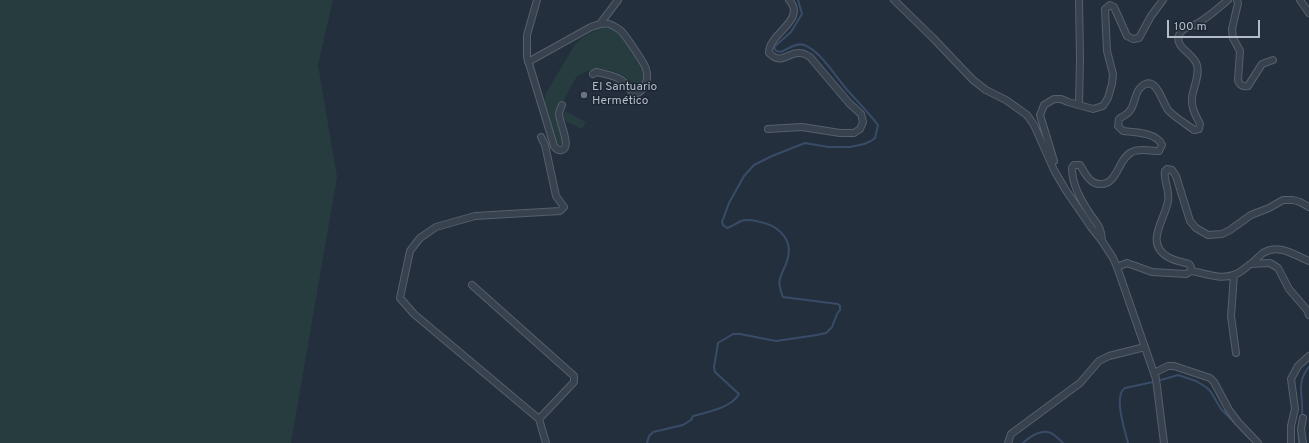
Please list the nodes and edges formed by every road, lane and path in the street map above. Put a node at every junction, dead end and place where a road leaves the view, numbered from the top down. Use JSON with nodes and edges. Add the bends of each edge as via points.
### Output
{"nodes":[{"id":1,"x":537,"y":0,"type":"edge"},
{"id":2,"x":618,"y":0,"type":"edge"},
{"id":3,"x":789,"y":0,"type":"edge"},
{"id":4,"x":894,"y":0,"type":"edge"},
{"id":5,"x":1079,"y":0,"type":"edge"},
{"id":6,"x":1107,"y":0,"type":"edge"},
{"id":7,"x":1164,"y":0,"type":"edge"},
{"id":8,"x":1228,"y":0,"type":"edge"},
{"id":9,"x":1236,"y":0,"type":"edge"},
{"id":10,"x":1300,"y":0,"type":"edge"},
{"id":11,"x":1105,"y":9,"type":"junction"},
{"id":12,"x":1309,"y":13,"type":"edge"},
{"id":13,"x":600,"y":24,"type":"junction"},
{"id":14,"x":1273,"y":60,"type":"dead end"},
{"id":15,"x":528,"y":62,"type":"junction"},
{"id":16,"x":594,"y":74,"type":"dead end"},
{"id":17,"x":562,"y":105,"type":"dead end"},
{"id":18,"x":1079,"y":106,"type":"junction"},
{"id":19,"x":768,"y":129,"type":"dead end"},
{"id":20,"x":541,"y":137,"type":"dead end"},
{"id":21,"x":1054,"y":170,"type":"junction"},
{"id":22,"x":1309,"y":207,"type":"edge"},
{"id":23,"x":1102,"y":241,"type":"junction"},
{"id":24,"x":1309,"y":261,"type":"edge"},
{"id":25,"x":1251,"y":264,"type":"junction"},
{"id":26,"x":1117,"y":267,"type":"junction"},
{"id":27,"x":1191,"y":271,"type":"junction"},
{"id":28,"x":1234,"y":275,"type":"junction"},
{"id":29,"x":472,"y":285,"type":"dead end"},
{"id":30,"x":1309,"y":316,"type":"edge"},
{"id":31,"x":1145,"y":347,"type":"junction"},
{"id":32,"x":1236,"y":353,"type":"dead end"},
{"id":33,"x":1309,"y":356,"type":"edge"},
{"id":34,"x":1154,"y":373,"type":"junction"},
{"id":35,"x":1303,"y":418,"type":"dead end"},
{"id":36,"x":539,"y":419,"type":"junction"},
{"id":37,"x":546,"y":443,"type":"edge"},
{"id":38,"x":1008,"y":443,"type":"edge"},
{"id":39,"x":1164,"y":443,"type":"edge"},
{"id":40,"x":1258,"y":443,"type":"edge"},
{"id":41,"x":1291,"y":443,"type":"edge"},
{"id":42,"x":1303,"y":443,"type":"edge"}],
"edges":[{"from":1,"to":15,"type":"street","via":[[527,35]]},
{"from":2,"to":13,"type":"street"},
{"from":3,"to":19,"type":"street","via":[[792,4],[792,17],[770,46],[769,53],[780,59],[802,53],[810,57],[861,114],[863,122],[860,129],[854,133],[802,127]]},
{"from":4,"to":21,"type":"street","via":[[972,80],[1027,115]]},
{"from":5,"to":18,"type":"street"},
{"from":6,"to":11,"type":"street"},
{"from":7,"to":11,"type":"street","via":[[1151,16],[1141,36],[1135,39],[1127,36],[1114,7]]},
{"from":8,"to":23,"type":"street","via":[[1201,22],[1184,29],[1179,36],[1181,47],[1192,56],[1197,65],[1198,73],[1192,103],[1200,124],[1199,129],[1194,130],[1170,112],[1157,88],[1146,84],[1138,90],[1134,105],[1120,119],[1118,126],[1123,131],[1142,133],[1158,140],[1162,145],[1161,150],[1131,152],[1123,159],[1108,183],[1096,184],[1090,180],[1080,165],[1074,165],[1072,168],[1081,200],[1101,230]]},
{"from":9,"to":14,"type":"street","via":[[1238,3],[1232,29],[1233,38],[1240,51],[1240,84],[1248,86],[1262,64]]},
{"from":10,"to":12,"type":"street"},
{"from":11,"to":18,"type":"street","via":[[1112,84],[1106,101],[1100,108],[1093,110]]},
{"from":13,"to":15,"type":"street"},
{"from":13,"to":16,"type":"street","via":[[608,23],[621,31],[646,68],[646,85],[638,93],[631,91],[620,79],[596,72]]},
{"from":15,"to":17,"type":"street","via":[[554,146],[560,150],[563,150],[566,142],[559,114]]},
{"from":18,"to":21,"type":"street","via":[[1054,99],[1044,105],[1041,111]]},
{"from":20,"to":36,"type":"street","via":[[556,196],[564,207],[560,211],[475,216],[436,227],[420,238],[410,251],[400,298],[414,314]]},
{"from":21,"to":23,"type":"street"},
{"from":22,"to":27,"type":"street","via":[[1293,200],[1283,200],[1251,214],[1222,234],[1208,234],[1196,228],[1190,221],[1176,176],[1169,168],[1166,169],[1164,174],[1168,186],[1168,203],[1158,229],[1157,242],[1164,254],[1171,259],[1189,264]]},
{"from":23,"to":26,"type":"street"},
{"from":24,"to":25,"type":"street","via":[[1289,251],[1277,249],[1265,252]]},
{"from":25,"to":28,"type":"street"},
{"from":25,"to":30,"type":"street","via":[[1270,263],[1278,268],[1289,289]]},
{"from":26,"to":27,"type":"street","via":[[1127,263],[1152,272],[1186,274]]},
{"from":26,"to":31,"type":"street"},
{"from":27,"to":28,"type":"street","via":[[1224,277]]},
{"from":28,"to":32,"type":"street","via":[[1231,316]]},
{"from":29,"to":36,"type":"street","via":[[574,376],[574,382]]},
{"from":31,"to":34,"type":"street"},
{"from":31,"to":38,"type":"street","via":[[1108,356],[1099,361],[1080,383],[1010,434]]},
{"from":33,"to":41,"type":"street","via":[[1298,366],[1292,379],[1295,409]]},
{"from":34,"to":39,"type":"street"},
{"from":34,"to":40,"type":"street","via":[[1174,366],[1210,378],[1229,410]]},
{"from":35,"to":42,"type":"street"},
{"from":36,"to":37,"type":"street"}]}
